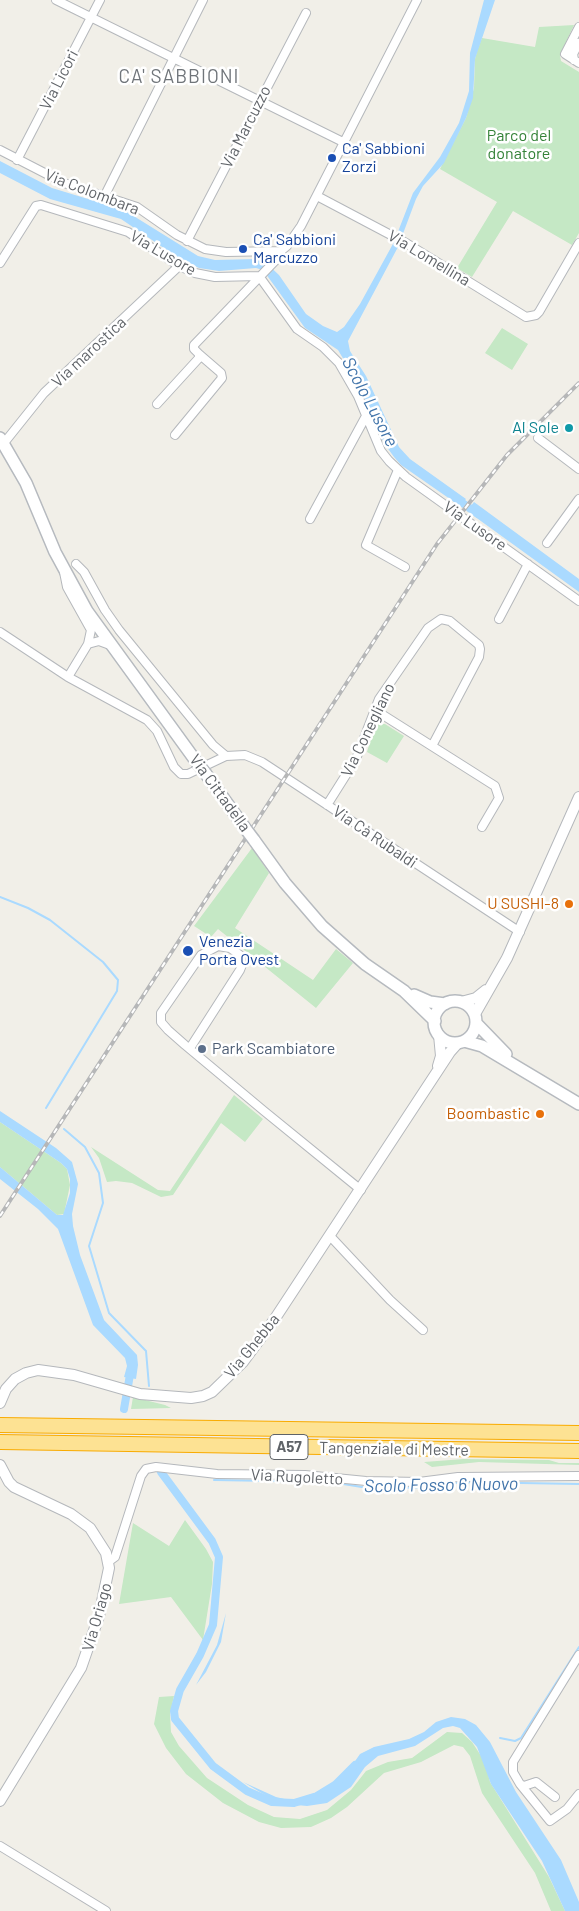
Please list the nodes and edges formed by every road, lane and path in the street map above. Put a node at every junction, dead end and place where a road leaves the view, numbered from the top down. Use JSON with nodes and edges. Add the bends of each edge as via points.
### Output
{"nodes":[{"id":1,"x":56,"y":0,"type":"edge"},
{"id":2,"x":100,"y":0,"type":"edge"},
{"id":3,"x":203,"y":0,"type":"edge"},
{"id":4,"x":417,"y":0,"type":"edge"},
{"id":5,"x":306,"y":12,"type":"dead end"},
{"id":6,"x":91,"y":17,"type":"junction"},
{"id":7,"x":579,"y":27,"type":"edge"},
{"id":8,"x":579,"y":43,"type":"edge"},
{"id":9,"x":174,"y":59,"type":"junction"},
{"id":10,"x":576,"y":62,"type":"edge"},
{"id":11,"x":259,"y":102,"type":"junction"},
{"id":12,"x":345,"y":143,"type":"junction"},
{"id":13,"x":0,"y":150,"type":"edge"},
{"id":14,"x":17,"y":160,"type":"junction"},
{"id":15,"x":105,"y":195,"type":"junction"},
{"id":16,"x":317,"y":196,"type":"junction"},
{"id":17,"x":187,"y":241,"type":"junction"},
{"id":18,"x":579,"y":243,"type":"edge"},
{"id":19,"x":276,"y":252,"type":"junction"},
{"id":20,"x":0,"y":263,"type":"edge"},
{"id":21,"x":179,"y":266,"type":"junction"},
{"id":22,"x":261,"y":275,"type":"junction"},
{"id":23,"x":199,"y":354,"type":"junction"},
{"id":24,"x":157,"y":404,"type":"dead end"},
{"id":25,"x":366,"y":416,"type":"junction"},
{"id":26,"x":175,"y":436,"type":"dead end"},
{"id":27,"x":538,"y":438,"type":"dead end"},
{"id":28,"x":2,"y":440,"type":"edge"},
{"id":29,"x":6,"y":456,"type":"edge"},
{"id":30,"x":579,"y":469,"type":"edge"},
{"id":31,"x":398,"y":470,"type":"junction"},
{"id":32,"x":579,"y":499,"type":"edge"},
{"id":33,"x":310,"y":518,"type":"dead end"},
{"id":34,"x":547,"y":543,"type":"dead end"},
{"id":35,"x":76,"y":564,"type":"dead end"},
{"id":36,"x":528,"y":564,"type":"junction"},
{"id":37,"x":405,"y":567,"type":"dead end"},
{"id":38,"x":64,"y":570,"type":"junction"},
{"id":39,"x":579,"y":601,"type":"edge"},
{"id":40,"x":499,"y":619,"type":"dead end"},
{"id":41,"x":0,"y":632,"type":"edge"},
{"id":42,"x":88,"y":644,"type":"junction"},
{"id":43,"x":112,"y":647,"type":"junction"},
{"id":44,"x":68,"y":677,"type":"junction"},
{"id":45,"x":375,"y":710,"type":"junction"},
{"id":46,"x":432,"y":746,"type":"junction"},
{"id":47,"x":226,"y":756,"type":"junction"},
{"id":48,"x":579,"y":798,"type":"edge"},
{"id":49,"x":327,"y":805,"type":"junction"},
{"id":50,"x":482,"y":827,"type":"dead end"},
{"id":51,"x":520,"y":932,"type":"junction"},
{"id":52,"x":496,"y":981,"type":"junction"},
{"id":53,"x":404,"y":991,"type":"junction"},
{"id":54,"x":462,"y":1002,"type":"junction"},
{"id":55,"x":445,"y":1004,"type":"junction"},
{"id":56,"x":475,"y":1018,"type":"junction"},
{"id":57,"x":435,"y":1021,"type":"junction"},
{"id":58,"x":439,"y":1035,"type":"junction"},
{"id":59,"x":461,"y":1042,"type":"junction"},
{"id":60,"x":188,"y":1046,"type":"junction"},
{"id":61,"x":520,"y":1067,"type":"junction"},
{"id":62,"x":432,"y":1079,"type":"junction"},
{"id":63,"x":579,"y":1104,"type":"edge"},
{"id":64,"x":361,"y":1190,"type":"junction"},
{"id":65,"x":330,"y":1236,"type":"junction"},
{"id":66,"x":423,"y":1330,"type":"dead end"},
{"id":67,"x":0,"y":1403,"type":"edge"},
{"id":68,"x":0,"y":1425,"type":"edge"},
{"id":69,"x":579,"y":1425,"type":"edge"},
{"id":70,"x":492,"y":1432,"type":"junction"},
{"id":71,"x":579,"y":1433,"type":"edge"},
{"id":72,"x":0,"y":1442,"type":"edge"},
{"id":73,"x":579,"y":1451,"type":"edge"},
{"id":74,"x":0,"y":1465,"type":"edge"},
{"id":75,"x":579,"y":1476,"type":"edge"},
{"id":76,"x":108,"y":1562,"type":"junction"},
{"id":77,"x":579,"y":1655,"type":"edge"},
{"id":78,"x":520,"y":1784,"type":"junction"},
{"id":79,"x":579,"y":1794,"type":"edge"},
{"id":80,"x":555,"y":1797,"type":"dead end"},
{"id":81,"x":0,"y":1801,"type":"edge"},
{"id":82,"x":0,"y":1846,"type":"edge"},
{"id":83,"x":106,"y":1911,"type":"edge"}],
"edges":[{"from":1,"to":6,"type":"street"},
{"from":2,"to":6,"type":"street","name":"Via Licori"},
{"from":3,"to":9,"type":"street"},
{"from":4,"to":12,"type":"street"},
{"from":5,"to":11,"type":"street","name":"Via Marcuzzo"},
{"from":6,"to":9,"type":"street"},
{"from":6,"to":14,"type":"street","name":"Via Licori"},
{"from":7,"to":10,"type":"street","via":[[566,54]]},
{"from":8,"to":10,"type":"street","via":[[573,54]]},
{"from":9,"to":11,"type":"street"},
{"from":9,"to":15,"type":"street"},
{"from":11,"to":12,"type":"street"},
{"from":11,"to":17,"type":"street","name":"Via Marcuzzo"},
{"from":12,"to":16,"type":"street"},
{"from":13,"to":14,"type":"street","name":"Via Colombara"},
{"from":14,"to":15,"type":"street","name":"Via Colombara","via":[[64,183]]},
{"from":15,"to":17,"type":"street","name":"Via Colombara","via":[[137,207]]},
{"from":16,"to":18,"type":"street","name":"Via Lomellina","via":[[406,243],[521,315],[530,317],[539,312]]},
{"from":16,"to":19,"type":"street","via":[[289,244]]},
{"from":17,"to":19,"type":"street","name":"Via Colombara","via":[[220,252]]},
{"from":19,"to":22,"type":"street","via":[[276,260]]},
{"from":20,"to":21,"type":"street","name":"Via Lusore","via":[[36,206],[41,205],[128,232]]},
{"from":21,"to":22,"type":"street","name":"Via Lusore","via":[[214,277]]},
{"from":21,"to":28,"type":"street","name":"Via marostica","via":[[44,393]]},
{"from":22,"to":23,"type":"street","via":[[194,345]]},
{"from":22,"to":25,"type":"street","name":"Via Lusore","via":[[297,329],[339,363]]},
{"from":23,"to":24,"type":"street","via":[[199,358]]},
{"from":23,"to":26,"type":"street","via":[[221,373],[222,378]]},
{"from":25,"to":31,"type":"street","name":"Via Lusore","via":[[382,451]]},
{"from":25,"to":33,"type":"street"},
{"from":27,"to":30,"type":"street"},
{"from":28,"to":29,"type":"main road","name":"Via Cittadella"},
{"from":29,"to":38,"type":"main road","name":"Via Cittadella"},
{"from":31,"to":36,"type":"street","name":"Via Lusore"},
{"from":31,"to":37,"type":"street","via":[[366,545]]},
{"from":32,"to":34,"type":"street"},
{"from":35,"to":47,"type":"street","via":[[119,630],[213,745]]},
{"from":36,"to":39,"type":"street","name":"Via Lusore"},
{"from":36,"to":40,"type":"street"},
{"from":38,"to":42,"type":"street","via":[[67,587],[91,628]]},
{"from":38,"to":43,"type":"main road","name":"Via Cittadella"},
{"from":41,"to":44,"type":"street","name":"Via Cà Rubaldi"},
{"from":42,"to":43,"type":"street","via":[[99,640]]},
{"from":42,"to":44,"type":"street"},
{"from":43,"to":53,"type":"main road","name":"Via Cittadella","bridge":true,"via":[[285,883],[322,926],[365,964]]},
{"from":44,"to":47,"type":"street","name":"Via Cà Rubaldi","via":[[147,720],[157,731],[174,767],[181,774],[188,774]]},
{"from":45,"to":46,"type":"street"},
{"from":45,"to":46,"type":"street","name":"Via Conegliano","via":[[379,699],[428,628],[437,620],[450,621],[479,645],[480,653]]},
{"from":45,"to":49,"type":"street","name":"Via Conegliano","via":[[356,758]]},
{"from":46,"to":50,"type":"street","via":[[498,790],[499,798]]},
{"from":47,"to":49,"type":"street","name":"Via Cà Rubaldi","via":[[245,755],[262,762]]},
{"from":48,"to":51,"type":"street"},
{"from":49,"to":51,"type":"street","name":"Via Cà Rubaldi"},
{"from":51,"to":52,"type":"street"},
{"from":52,"to":54,"type":"street","via":[[476,998]]},
{"from":52,"to":56,"type":"street"},
{"from":53,"to":55,"type":"main road","name":"Via Cittadella","via":[[430,1002]]},
{"from":53,"to":57,"type":"main road","name":"Via Cittadella"},
{"from":54,"to":55,"type":"main road"},
{"from":54,"to":56,"type":"main road"},
{"from":55,"to":57,"type":"main road","via":[[436,1014]]},
{"from":56,"to":59,"type":"main road","via":[[472,1034]]},
{"from":56,"to":61,"type":"main road","via":[[497,1048]]},
{"from":57,"to":58,"type":"main road"},
{"from":58,"to":59,"type":"main road","via":[[448,1042]]},
{"from":58,"to":62,"type":"street","name":"Via Ghebba","via":[[441,1056]]},
{"from":59,"to":61,"type":"main road","via":[[473,1042]]},
{"from":59,"to":62,"type":"street","name":"Via Ghebba"},
{"from":60,"to":60,"type":"street","via":[[240,970],[240,955],[230,948],[218,946],[201,955],[161,1013],[160,1022]]},
{"from":60,"to":64,"type":"street"},
{"from":61,"to":63,"type":"main road"},
{"from":62,"to":64,"type":"street","name":"Via Ghebba"},
{"from":64,"to":65,"type":"street","name":"Via Ghebba"},
{"from":65,"to":66,"type":"street"},
{"from":65,"to":67,"type":"street","name":"Via Ghebba","via":[[243,1362],[222,1384],[203,1396],[140,1394],[67,1374],[38,1370],[15,1379]]},
{"from":68,"to":70,"type":"highway","name":"Tangenziale di Mestre","number":"A57"},
{"from":69,"to":70,"type":"highway","number":"A57","via":[[517,1424]]},
{"from":70,"to":71,"type":"highway","name":"Tangenziale di Mestre","number":"A57"},
{"from":72,"to":73,"type":"highway","name":"Tangenziale di Mestre","number":"A57"},
{"from":74,"to":76,"type":"street","name":"Via Oriago","via":[[14,1487],[71,1514],[90,1528]]},
{"from":75,"to":76,"type":"street","name":"Via Rugoletto","via":[[366,1481],[305,1475],[217,1474],[156,1467],[146,1470],[141,1476],[115,1557]]},
{"from":76,"to":81,"type":"street","name":"Via Oriago","via":[[109,1574],[101,1608],[81,1668]]},
{"from":77,"to":78,"type":"street","via":[[515,1757],[513,1772]]},
{"from":78,"to":79,"type":"street","via":[[550,1821],[567,1809]]},
{"from":78,"to":80,"type":"street","via":[[536,1782]]},
{"from":82,"to":83,"type":"street"}]}
